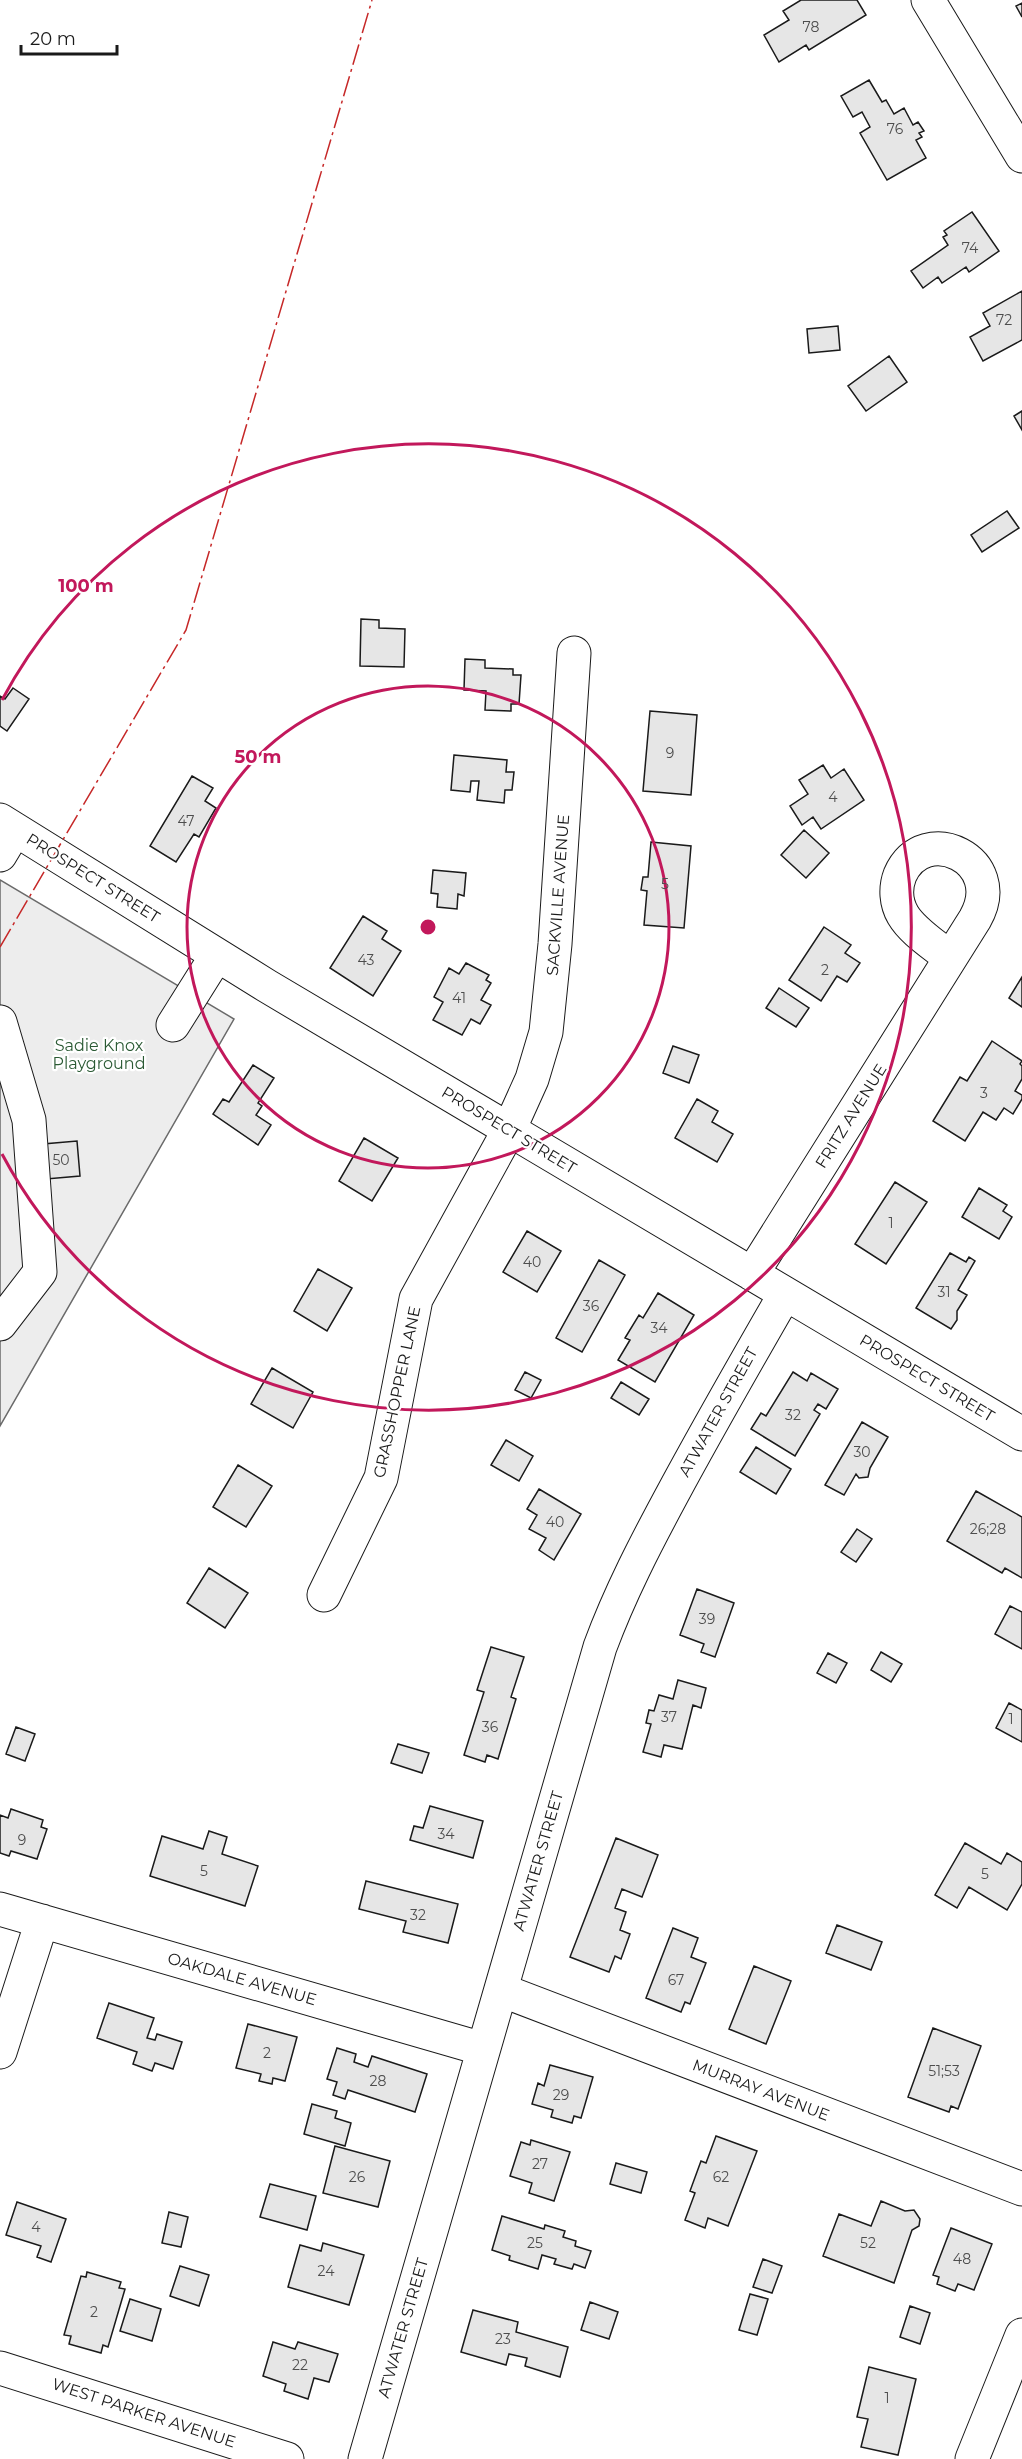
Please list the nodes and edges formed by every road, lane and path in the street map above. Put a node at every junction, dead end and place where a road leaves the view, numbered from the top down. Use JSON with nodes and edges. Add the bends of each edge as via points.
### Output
{"nodes":[{"id":1,"x":928,"y":0,"type":"edge"},
{"id":2,"x":1022,"y":156,"type":"edge"},
{"id":3,"x":574,"y":653,"type":"dead end"},
{"id":4,"x":5,"y":835,"type":"edge"},
{"id":5,"x":217,"y":955,"type":"junction"},
{"id":6,"x":950,"y":958,"type":"dead end"},
{"id":7,"x":0,"y":1022,"type":"edge"},
{"id":8,"x":173,"y":1025,"type":"dead end"},
{"id":9,"x":509,"y":1130,"type":"junction"},
{"id":10,"x":752,"y":1274,"type":"junction"},
{"id":11,"x":785,"y":1294,"type":"junction"},
{"id":12,"x":0,"y":1324,"type":"edge"},
{"id":13,"x":1022,"y":1434,"type":"edge"},
{"id":14,"x":324,"y":1594,"type":"dead end"},
{"id":15,"x":0,"y":1909,"type":"edge"},
{"id":16,"x":42,"y":1921,"type":"junction"},
{"id":17,"x":501,"y":1990,"type":"junction"},
{"id":18,"x":483,"y":2049,"type":"junction"},
{"id":19,"x":0,"y":2052,"type":"edge"},
{"id":20,"x":1022,"y":2189,"type":"edge"},
{"id":21,"x":1022,"y":2335,"type":"edge"},
{"id":22,"x":0,"y":2368,"type":"edge"},
{"id":23,"x":287,"y":2459,"type":"edge"},
{"id":24,"x":365,"y":2459,"type":"edge"},
{"id":25,"x":972,"y":2459,"type":"edge"}],
"edges":[{"from":1,"to":2,"type":"street"},
{"from":3,"to":9,"type":"street","name":"SACKVILLE AVENUE","via":[[546,1032],[532,1079]]},
{"from":4,"to":5,"type":"street","name":"PROSPECT STREET"},
{"from":5,"to":8,"type":"street"},
{"from":5,"to":9,"type":"street","name":"PROSPECT STREET"},
{"from":6,"to":10,"type":"street","name":"FRITZ AVENUE"},
{"from":7,"to":12,"type":"street","via":[[29,1120],[40,1272]]},
{"from":9,"to":10,"type":"street","name":"PROSPECT STREET"},
{"from":9,"to":14,"type":"street","name":"GRASSHOPPER LANE","via":[[416,1299],[381,1478]]},
{"from":10,"to":11,"type":"street","name":"PROSPECT STREET"},
{"from":11,"to":13,"type":"street","name":"PROSPECT STREET"},
{"from":11,"to":17,"type":"street","name":"ATWATER STREET","via":[[653,1530],[611,1617]]},
{"from":15,"to":16,"type":"street","name":"OAKDALE AVENUE"},
{"from":16,"to":18,"type":"street","name":"OAKDALE AVENUE"},
{"from":16,"to":19,"type":"street"},
{"from":17,"to":18,"type":"street","name":"ATWATER STREET"},
{"from":17,"to":20,"type":"street","name":"MURRAY AVENUE"},
{"from":18,"to":24,"type":"street","name":"ATWATER STREET"},
{"from":21,"to":25,"type":"street"},
{"from":22,"to":23,"type":"street","name":"WEST PARKER AVENUE"}]}
